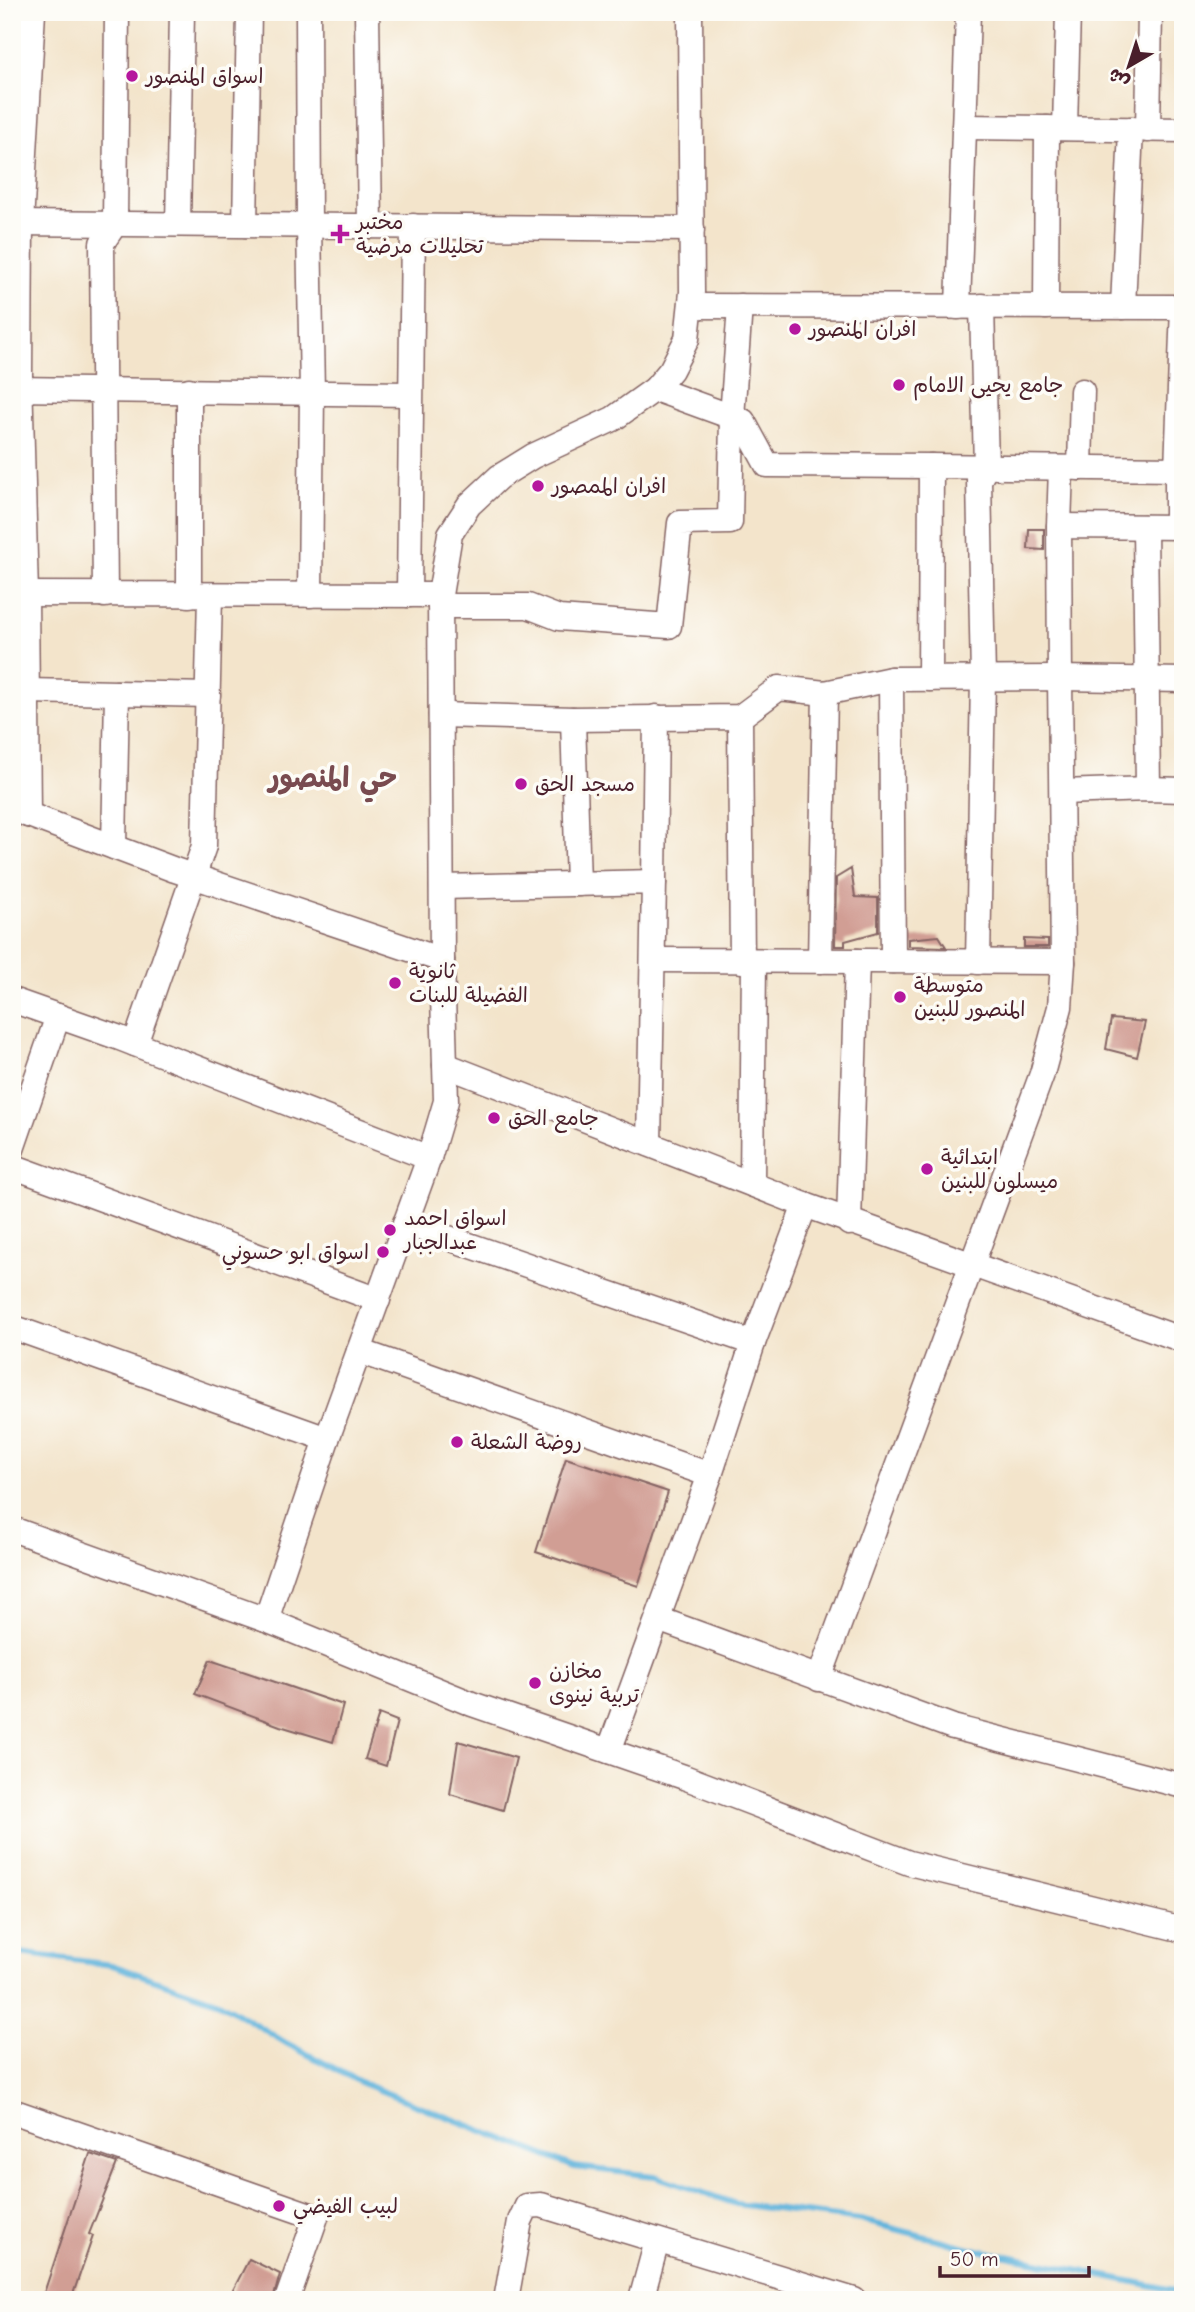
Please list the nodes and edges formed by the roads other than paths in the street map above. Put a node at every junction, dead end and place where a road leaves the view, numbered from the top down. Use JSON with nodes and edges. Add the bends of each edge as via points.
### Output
{"nodes":[{"id":1,"x":33,"y":12,"type":"edge"},
{"id":2,"x":117,"y":12,"type":"edge"},
{"id":3,"x":182,"y":12,"type":"edge"},
{"id":4,"x":249,"y":12,"type":"edge"},
{"id":5,"x":308,"y":12,"type":"edge"},
{"id":6,"x":367,"y":12,"type":"edge"},
{"id":7,"x":690,"y":12,"type":"edge"},
{"id":8,"x":968,"y":12,"type":"edge"},
{"id":9,"x":1068,"y":12,"type":"edge"},
{"id":10,"x":1150,"y":12,"type":"edge"},
{"id":11,"x":964,"y":127,"type":"junction"},
{"id":12,"x":1056,"y":128,"type":"junction"},
{"id":13,"x":1140,"y":130,"type":"junction"},
{"id":14,"x":1183,"y":130,"type":"edge"},
{"id":15,"x":17,"y":223,"type":"edge"},
{"id":16,"x":115,"y":224,"type":"junction"},
{"id":17,"x":178,"y":224,"type":"junction"},
{"id":18,"x":245,"y":225,"type":"junction"},
{"id":19,"x":309,"y":225,"type":"junction"},
{"id":20,"x":370,"y":226,"type":"junction"},
{"id":21,"x":412,"y":226,"type":"junction"},
{"id":22,"x":692,"y":229,"type":"junction"},
{"id":23,"x":691,"y":306,"type":"junction"},
{"id":24,"x":740,"y":306,"type":"junction"},
{"id":25,"x":970,"y":307,"type":"junction"},
{"id":26,"x":1046,"y":307,"type":"junction"},
{"id":27,"x":1123,"y":307,"type":"junction"},
{"id":28,"x":1183,"y":307,"type":"edge"},
{"id":29,"x":16,"y":389,"type":"edge"},
{"id":30,"x":102,"y":389,"type":"junction"},
{"id":31,"x":655,"y":389,"type":"junction"},
{"id":32,"x":189,"y":390,"type":"junction"},
{"id":33,"x":1082,"y":391,"type":"dead end"},
{"id":34,"x":312,"y":392,"type":"junction"},
{"id":35,"x":410,"y":394,"type":"junction"},
{"id":36,"x":732,"y":417,"type":"junction"},
{"id":37,"x":931,"y":466,"type":"junction"},
{"id":38,"x":986,"y":467,"type":"junction"},
{"id":39,"x":1070,"y":468,"type":"junction"},
{"id":40,"x":1177,"y":469,"type":"junction"},
{"id":41,"x":1059,"y":526,"type":"junction"},
{"id":42,"x":1145,"y":527,"type":"junction"},
{"id":43,"x":1180,"y":527,"type":"edge"},
{"id":44,"x":19,"y":594,"type":"edge"},
{"id":45,"x":104,"y":594,"type":"junction"},
{"id":46,"x":200,"y":595,"type":"junction"},
{"id":47,"x":310,"y":595,"type":"junction"},
{"id":48,"x":409,"y":595,"type":"junction"},
{"id":49,"x":440,"y":600,"type":"junction"},
{"id":50,"x":930,"y":678,"type":"junction"},
{"id":51,"x":984,"y":678,"type":"junction"},
{"id":52,"x":1060,"y":678,"type":"junction"},
{"id":53,"x":891,"y":679,"type":"junction"},
{"id":54,"x":1146,"y":679,"type":"junction"},
{"id":55,"x":1183,"y":680,"type":"edge"},
{"id":56,"x":27,"y":691,"type":"junction"},
{"id":57,"x":117,"y":693,"type":"junction"},
{"id":58,"x":825,"y":693,"type":"junction"},
{"id":59,"x":208,"y":695,"type":"junction"},
{"id":60,"x":441,"y":715,"type":"junction"},
{"id":61,"x":656,"y":717,"type":"junction"},
{"id":62,"x":740,"y":717,"type":"junction"},
{"id":63,"x":573,"y":719,"type":"junction"},
{"id":64,"x":1148,"y":789,"type":"junction"},
{"id":65,"x":1183,"y":790,"type":"edge"},
{"id":66,"x":1062,"y":792,"type":"junction"},
{"id":67,"x":20,"y":812,"type":"edge"},
{"id":68,"x":114,"y":847,"type":"junction"},
{"id":69,"x":194,"y":876,"type":"junction"},
{"id":70,"x":654,"y":882,"type":"junction"},
{"id":71,"x":578,"y":884,"type":"junction"},
{"id":72,"x":442,"y":887,"type":"junction"},
{"id":73,"x":442,"y":960,"type":"junction"},
{"id":74,"x":653,"y":960,"type":"junction"},
{"id":75,"x":748,"y":961,"type":"junction"},
{"id":76,"x":820,"y":961,"type":"junction"},
{"id":77,"x":857,"y":961,"type":"junction"},
{"id":78,"x":893,"y":961,"type":"junction"},
{"id":79,"x":978,"y":962,"type":"junction"},
{"id":80,"x":1063,"y":962,"type":"junction"},
{"id":81,"x":12,"y":1000,"type":"edge"},
{"id":82,"x":58,"y":1016,"type":"junction"},
{"id":83,"x":135,"y":1044,"type":"junction"},
{"id":84,"x":445,"y":1065,"type":"junction"},
{"id":85,"x":649,"y":1144,"type":"junction"},
{"id":86,"x":12,"y":1149,"type":"edge"},
{"id":87,"x":429,"y":1157,"type":"junction"},
{"id":88,"x":12,"y":1166,"type":"edge"},
{"id":89,"x":752,"y":1184,"type":"junction"},
{"id":90,"x":805,"y":1205,"type":"junction"},
{"id":91,"x":405,"y":1223,"type":"junction"},
{"id":92,"x":849,"y":1223,"type":"junction"},
{"id":93,"x":973,"y":1265,"type":"junction"},
{"id":94,"x":378,"y":1300,"type":"junction"},
{"id":95,"x":12,"y":1327,"type":"edge"},
{"id":96,"x":1183,"y":1340,"type":"edge"},
{"id":97,"x":753,"y":1343,"type":"junction"},
{"id":98,"x":359,"y":1351,"type":"junction"},
{"id":99,"x":327,"y":1438,"type":"junction"},
{"id":100,"x":710,"y":1475,"type":"junction"},
{"id":101,"x":12,"y":1529,"type":"edge"},
{"id":102,"x":658,"y":1619,"type":"junction"},
{"id":103,"x":266,"y":1620,"type":"junction"},
{"id":104,"x":819,"y":1679,"type":"junction"},
{"id":105,"x":608,"y":1751,"type":"junction"},
{"id":106,"x":1183,"y":1786,"type":"edge"},
{"id":107,"x":1183,"y":1930,"type":"edge"},
{"id":108,"x":12,"y":2110,"type":"edge"},
{"id":109,"x":657,"y":2241,"type":"junction"},
{"id":110,"x":287,"y":2300,"type":"edge"},
{"id":111,"x":506,"y":2300,"type":"edge"},
{"id":112,"x":641,"y":2300,"type":"edge"},
{"id":113,"x":854,"y":2300,"type":"edge"}],
"edges":[{"from":1,"to":15,"type":"street"},
{"from":2,"to":16,"type":"street"},
{"from":3,"to":17,"type":"street"},
{"from":4,"to":18,"type":"street"},
{"from":5,"to":19,"type":"street"},
{"from":6,"to":20,"type":"street"},
{"from":7,"to":22,"type":"street"},
{"from":8,"to":11,"type":"street"},
{"from":9,"to":12,"type":"street"},
{"from":10,"to":13,"type":"street"},
{"from":11,"to":12,"type":"street"},
{"from":11,"to":25,"type":"street"},
{"from":12,"to":13,"type":"street"},
{"from":12,"to":26,"type":"street"},
{"from":13,"to":14,"type":"street"},
{"from":13,"to":27,"type":"street"},
{"from":15,"to":16,"type":"street"},
{"from":15,"to":29,"type":"street"},
{"from":16,"to":17,"type":"street"},
{"from":16,"to":30,"type":"street","via":[[102,243]]},
{"from":17,"to":18,"type":"street"},
{"from":18,"to":19,"type":"street"},
{"from":19,"to":20,"type":"street"},
{"from":19,"to":34,"type":"street"},
{"from":20,"to":21,"type":"street"},
{"from":21,"to":22,"type":"street"},
{"from":21,"to":35,"type":"street"},
{"from":22,"to":23,"type":"street"},
{"from":23,"to":24,"type":"street"},
{"from":23,"to":31,"type":"street","via":[[687,339]]},
{"from":24,"to":25,"type":"street"},
{"from":24,"to":36,"type":"street"},
{"from":25,"to":26,"type":"street"},
{"from":25,"to":38,"type":"street"},
{"from":26,"to":27,"type":"street"},
{"from":27,"to":28,"type":"street"},
{"from":28,"to":40,"type":"street"},
{"from":29,"to":30,"type":"street"},
{"from":29,"to":44,"type":"street"},
{"from":30,"to":32,"type":"street"},
{"from":30,"to":45,"type":"street"},
{"from":31,"to":36,"type":"street"},
{"from":31,"to":49,"type":"street","via":[[613,419],[499,477],[469,505],[450,534]]},
{"from":32,"to":34,"type":"street"},
{"from":32,"to":46,"type":"street"},
{"from":33,"to":39,"type":"street"},
{"from":34,"to":35,"type":"street"},
{"from":34,"to":47,"type":"street"},
{"from":35,"to":48,"type":"street"},
{"from":36,"to":37,"type":"street","via":[[743,421],[767,465]]},
{"from":36,"to":49,"type":"street","via":[[730,522],[680,523],[669,626],[559,618],[528,606]]},
{"from":37,"to":38,"type":"street"},
{"from":37,"to":50,"type":"street"},
{"from":38,"to":39,"type":"street"},
{"from":38,"to":51,"type":"street","via":[[979,480]]},
{"from":39,"to":40,"type":"street"},
{"from":39,"to":41,"type":"street"},
{"from":40,"to":43,"type":"street"},
{"from":41,"to":42,"type":"street"},
{"from":41,"to":52,"type":"street"},
{"from":42,"to":43,"type":"street"},
{"from":42,"to":54,"type":"street"},
{"from":44,"to":45,"type":"street"},
{"from":44,"to":56,"type":"street"},
{"from":45,"to":46,"type":"street"},
{"from":46,"to":47,"type":"street"},
{"from":46,"to":59,"type":"street"},
{"from":47,"to":48,"type":"street"},
{"from":48,"to":49,"type":"street"},
{"from":49,"to":60,"type":"street"},
{"from":50,"to":51,"type":"street"},
{"from":50,"to":53,"type":"street"},
{"from":51,"to":52,"type":"street"},
{"from":51,"to":79,"type":"street"},
{"from":52,"to":54,"type":"street"},
{"from":52,"to":66,"type":"street"},
{"from":53,"to":58,"type":"street"},
{"from":53,"to":78,"type":"street"},
{"from":54,"to":55,"type":"street"},
{"from":54,"to":64,"type":"street"},
{"from":56,"to":57,"type":"street"},
{"from":56,"to":67,"type":"street"},
{"from":57,"to":59,"type":"street"},
{"from":57,"to":68,"type":"street"},
{"from":58,"to":62,"type":"street","via":[[779,688]]},
{"from":58,"to":76,"type":"street"},
{"from":59,"to":69,"type":"street","via":[[204,846]]},
{"from":60,"to":63,"type":"street"},
{"from":60,"to":72,"type":"street"},
{"from":61,"to":62,"type":"street"},
{"from":61,"to":63,"type":"street"},
{"from":61,"to":70,"type":"street"},
{"from":62,"to":75,"type":"street"},
{"from":63,"to":71,"type":"street"},
{"from":64,"to":65,"type":"street"},
{"from":64,"to":66,"type":"street"},
{"from":66,"to":80,"type":"street"},
{"from":67,"to":68,"type":"street"},
{"from":68,"to":69,"type":"street"},
{"from":69,"to":73,"type":"street"},
{"from":69,"to":83,"type":"street"},
{"from":70,"to":71,"type":"street"},
{"from":70,"to":74,"type":"street"},
{"from":71,"to":72,"type":"street"},
{"from":72,"to":73,"type":"street"},
{"from":73,"to":84,"type":"street"},
{"from":74,"to":75,"type":"street"},
{"from":74,"to":85,"type":"street"},
{"from":75,"to":76,"type":"street"},
{"from":75,"to":89,"type":"street"},
{"from":76,"to":77,"type":"street"},
{"from":77,"to":78,"type":"street"},
{"from":77,"to":92,"type":"street"},
{"from":78,"to":79,"type":"street"},
{"from":79,"to":80,"type":"street"},
{"from":80,"to":93,"type":"street","via":[[1060,1007],[1042,1074]]},
{"from":81,"to":82,"type":"street"},
{"from":82,"to":83,"type":"street"},
{"from":82,"to":86,"type":"street"},
{"from":83,"to":87,"type":"street"},
{"from":84,"to":85,"type":"street"},
{"from":84,"to":87,"type":"street","via":[[446,1101]]},
{"from":85,"to":89,"type":"street"},
{"from":87,"to":91,"type":"street"},
{"from":88,"to":94,"type":"street"},
{"from":89,"to":90,"type":"street"},
{"from":90,"to":92,"type":"street"},
{"from":90,"to":97,"type":"street"},
{"from":91,"to":94,"type":"street"},
{"from":91,"to":97,"type":"street"},
{"from":92,"to":93,"type":"street"},
{"from":93,"to":96,"type":"street"},
{"from":93,"to":104,"type":"street"},
{"from":94,"to":98,"type":"street"},
{"from":95,"to":99,"type":"street"},
{"from":97,"to":100,"type":"street"},
{"from":98,"to":99,"type":"street"},
{"from":98,"to":100,"type":"street"},
{"from":99,"to":103,"type":"street"},
{"from":100,"to":102,"type":"street"},
{"from":101,"to":103,"type":"street"},
{"from":102,"to":104,"type":"street"},
{"from":102,"to":105,"type":"street"},
{"from":103,"to":105,"type":"street","via":[[472,1704]]},
{"from":104,"to":106,"type":"street","via":[[953,1727]]},
{"from":105,"to":107,"type":"street","via":[[909,1863]]},
{"from":108,"to":110,"type":"street","via":[[316,2217]]},
{"from":109,"to":111,"type":"street","via":[[541,2205],[527,2206],[520,2221]]},
{"from":109,"to":112,"type":"street"},
{"from":109,"to":113,"type":"street"}]}
